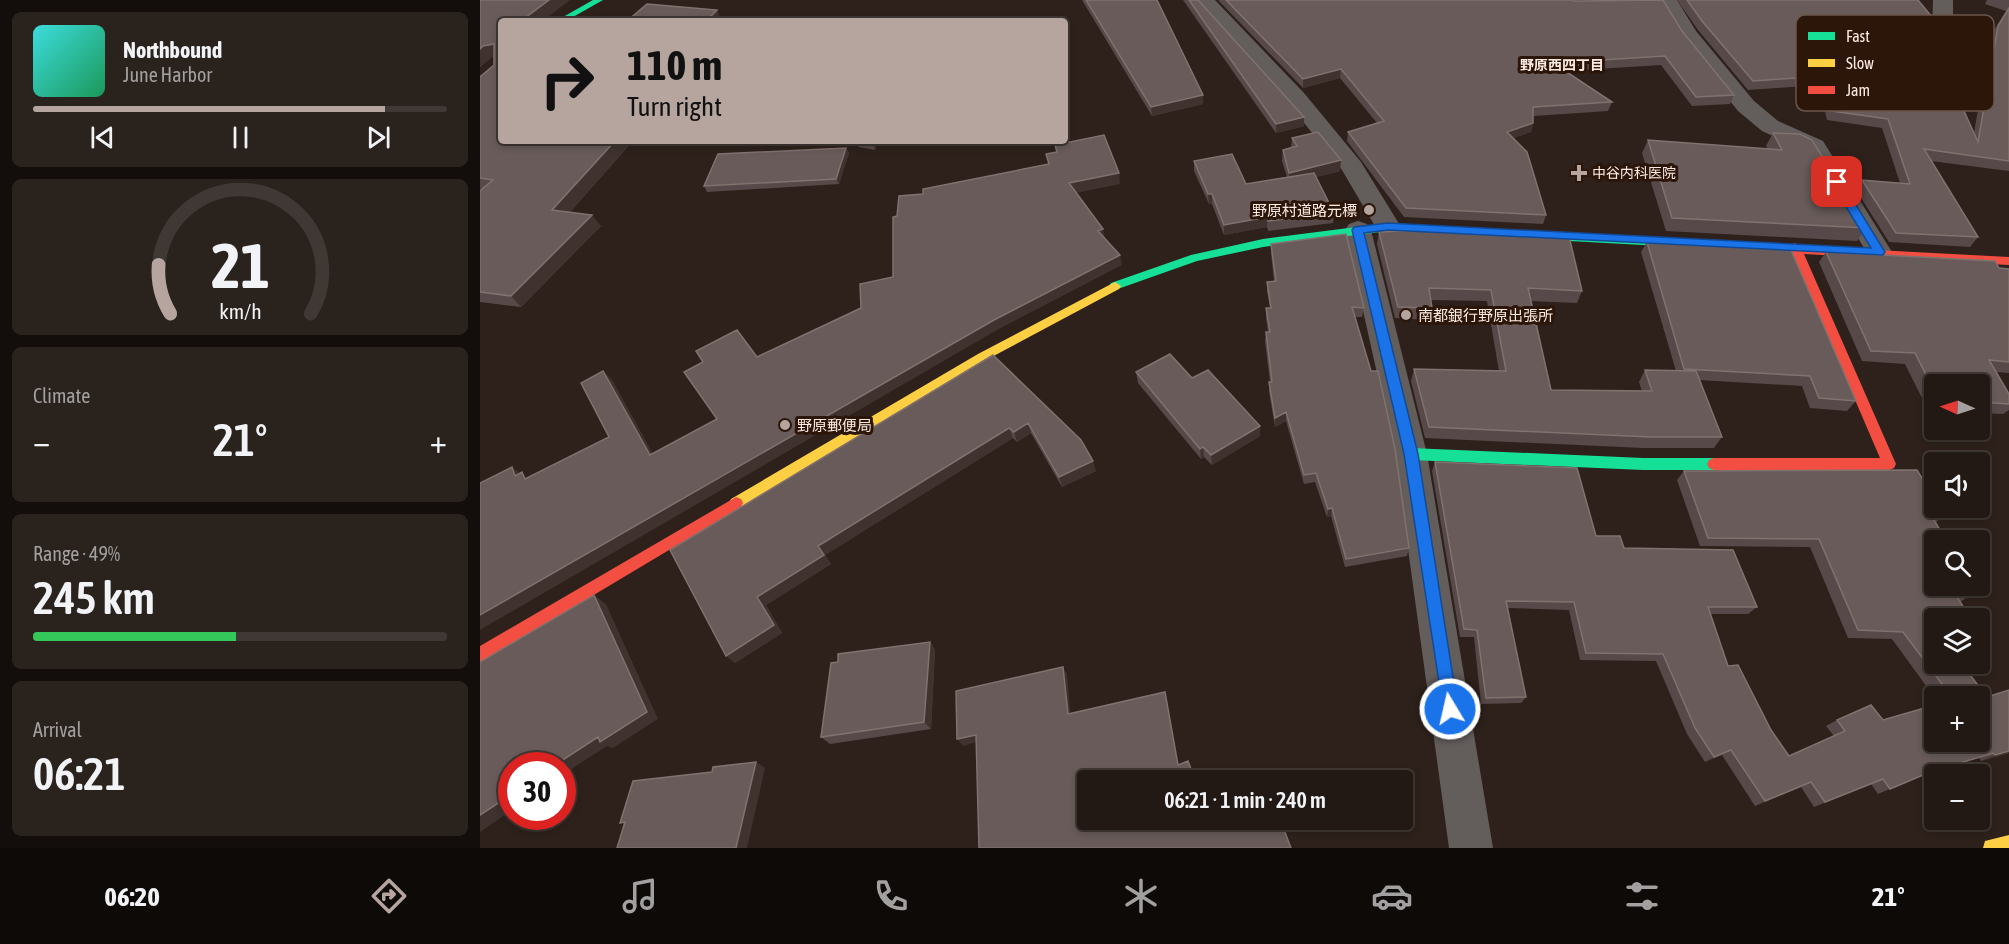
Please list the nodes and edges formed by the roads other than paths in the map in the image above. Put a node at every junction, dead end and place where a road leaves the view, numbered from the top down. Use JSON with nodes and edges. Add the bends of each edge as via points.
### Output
{"nodes":[{"id":1,"x":598,"y":0,"type":"edge"},
{"id":2,"x":1204,"y":0,"type":"edge"},
{"id":3,"x":1667,"y":0,"type":"edge"},
{"id":4,"x":1943,"y":0,"type":"edge"},
{"id":5,"x":1943,"y":15,"type":"edge"},
{"id":6,"x":565,"y":18,"type":"edge"},
{"id":7,"x":1388,"y":227,"type":"junction"},
{"id":8,"x":1358,"y":230,"type":"junction"},
{"id":9,"x":1795,"y":247,"type":"junction"},
{"id":10,"x":1879,"y":252,"type":"junction"},
{"id":11,"x":2009,"y":261,"type":"edge"},
{"id":12,"x":1411,"y":454,"type":"junction"},
{"id":13,"x":480,"y":655,"type":"edge"},
{"id":14,"x":2009,"y":844,"type":"edge"},
{"id":15,"x":1471,"y":848,"type":"edge"},
{"id":16,"x":1992,"y":848,"type":"edge"}],
"edges":[{"from":1,"to":6,"type":"main road"},
{"from":2,"to":7,"type":"street","via":[[1303,106],[1352,167]]},
{"from":3,"to":10,"type":"street","via":[[1687,34],[1746,106],[1770,126],[1815,146]]},
{"from":4,"to":5,"type":"street"},
{"from":7,"to":8,"type":"main road"},
{"from":7,"to":9,"type":"main road"},
{"from":8,"to":12,"type":"street"},
{"from":8,"to":13,"type":"main road","via":[[1263,243],[1195,258],[1102,291],[770,481]]},
{"from":9,"to":10,"type":"main road"},
{"from":9,"to":12,"type":"main road","via":[[1889,464],[1643,464]]},
{"from":10,"to":11,"type":"main road"},
{"from":12,"to":15,"type":"street"},
{"from":14,"to":16,"type":"main road"}]}
